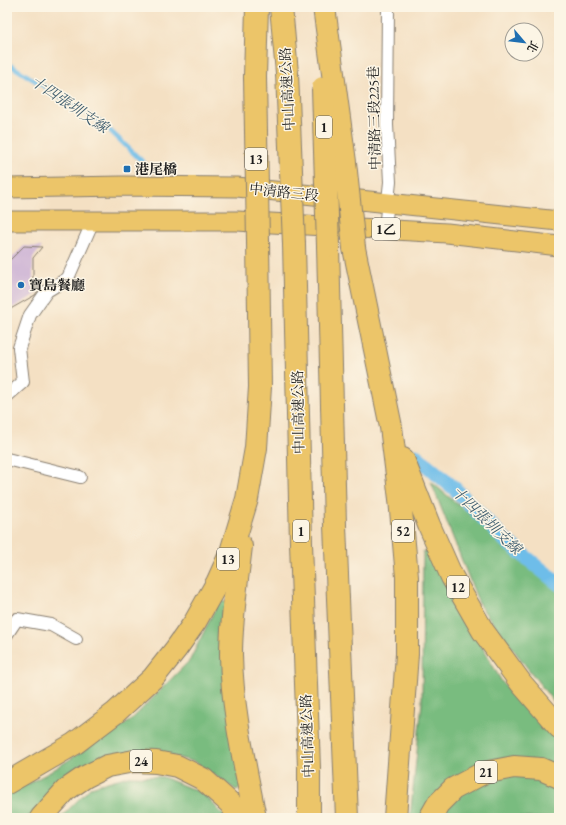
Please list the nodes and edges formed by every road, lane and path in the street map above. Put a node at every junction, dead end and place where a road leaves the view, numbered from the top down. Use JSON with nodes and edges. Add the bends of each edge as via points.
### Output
{"nodes":[{"id":1,"x":257,"y":7,"type":"edge"},
{"id":2,"x":281,"y":7,"type":"edge"},
{"id":3,"x":320,"y":7,"type":"edge"},
{"id":4,"x":324,"y":7,"type":"edge"},
{"id":5,"x":388,"y":7,"type":"edge"},
{"id":6,"x":7,"y":188,"type":"edge"},
{"id":7,"x":388,"y":203,"type":"junction"},
{"id":8,"x":7,"y":221,"type":"edge"},
{"id":9,"x":93,"y":221,"type":"junction"},
{"id":10,"x":559,"y":221,"type":"edge"},
{"id":11,"x":385,"y":228,"type":"junction"},
{"id":12,"x":559,"y":246,"type":"edge"},
{"id":13,"x":7,"y":396,"type":"edge"},
{"id":14,"x":391,"y":427,"type":"junction"},
{"id":15,"x":7,"y":459,"type":"edge"},
{"id":16,"x":80,"y":477,"type":"dead end"},
{"id":17,"x":247,"y":499,"type":"junction"},
{"id":18,"x":7,"y":634,"type":"edge"},
{"id":19,"x":76,"y":639,"type":"dead end"},
{"id":20,"x":559,"y":727,"type":"edge"},
{"id":21,"x":559,"y":777,"type":"edge"},
{"id":22,"x":7,"y":783,"type":"edge"},
{"id":23,"x":41,"y":818,"type":"edge"},
{"id":24,"x":239,"y":818,"type":"edge"},
{"id":25,"x":255,"y":818,"type":"edge"},
{"id":26,"x":309,"y":818,"type":"edge"},
{"id":27,"x":347,"y":818,"type":"edge"},
{"id":28,"x":396,"y":818,"type":"edge"},
{"id":29,"x":430,"y":818,"type":"edge"}],
"edges":[{"from":1,"to":17,"type":"highway","number":"13","bridge":true,"via":[[255,77],[260,387],[256,448]]},
{"from":2,"to":26,"type":"highway","name":"中山高速公路","number":"1","bridge":true,"via":[[287,73],[294,244]]},
{"from":3,"to":27,"type":"highway","number":"1","bridge":true,"via":[[335,525]]},
{"from":4,"to":14,"type":"highway","number":"52","bridge":true,"via":[[354,248]]},
{"from":5,"to":7,"type":"street","name":"中清路三段225巷"},
{"from":6,"to":7,"type":"main road","name":"中清路三段","number":"1乙","via":[[237,187]]},
{"from":7,"to":10,"type":"main road","name":"中清路三段","number":"1乙"},
{"from":7,"to":11,"type":"street","name":"中清路三段225巷"},
{"from":8,"to":9,"type":"main road","number":"1乙"},
{"from":9,"to":11,"type":"main road","number":"1乙","via":[[237,221]]},
{"from":9,"to":13,"type":"street","via":[[68,278],[47,291],[30,315],[19,348],[23,382]]},
{"from":11,"to":12,"type":"main road","number":"1乙"},
{"from":14,"to":20,"type":"highway","number":"12","via":[[452,577],[483,631],[521,683]]},
{"from":14,"to":28,"type":"highway","number":"52","via":[[400,499],[407,615],[407,654]]},
{"from":15,"to":16,"type":"street"},
{"from":17,"to":22,"type":"highway","number":"13","via":[[231,552],[217,583],[195,622],[153,678],[115,713],[74,744]]},
{"from":17,"to":25,"type":"highway","via":[[234,601],[231,655],[235,712]]},
{"from":18,"to":19,"type":"street","via":[[17,619],[51,625]]},
{"from":21,"to":29,"type":"highway","number":"21","via":[[541,769],[514,767],[483,773],[453,789],[438,804]]},
{"from":23,"to":24,"type":"highway","number":"24","via":[[66,790],[85,777],[107,766],[134,761],[177,766],[203,779],[231,804]]}]}
